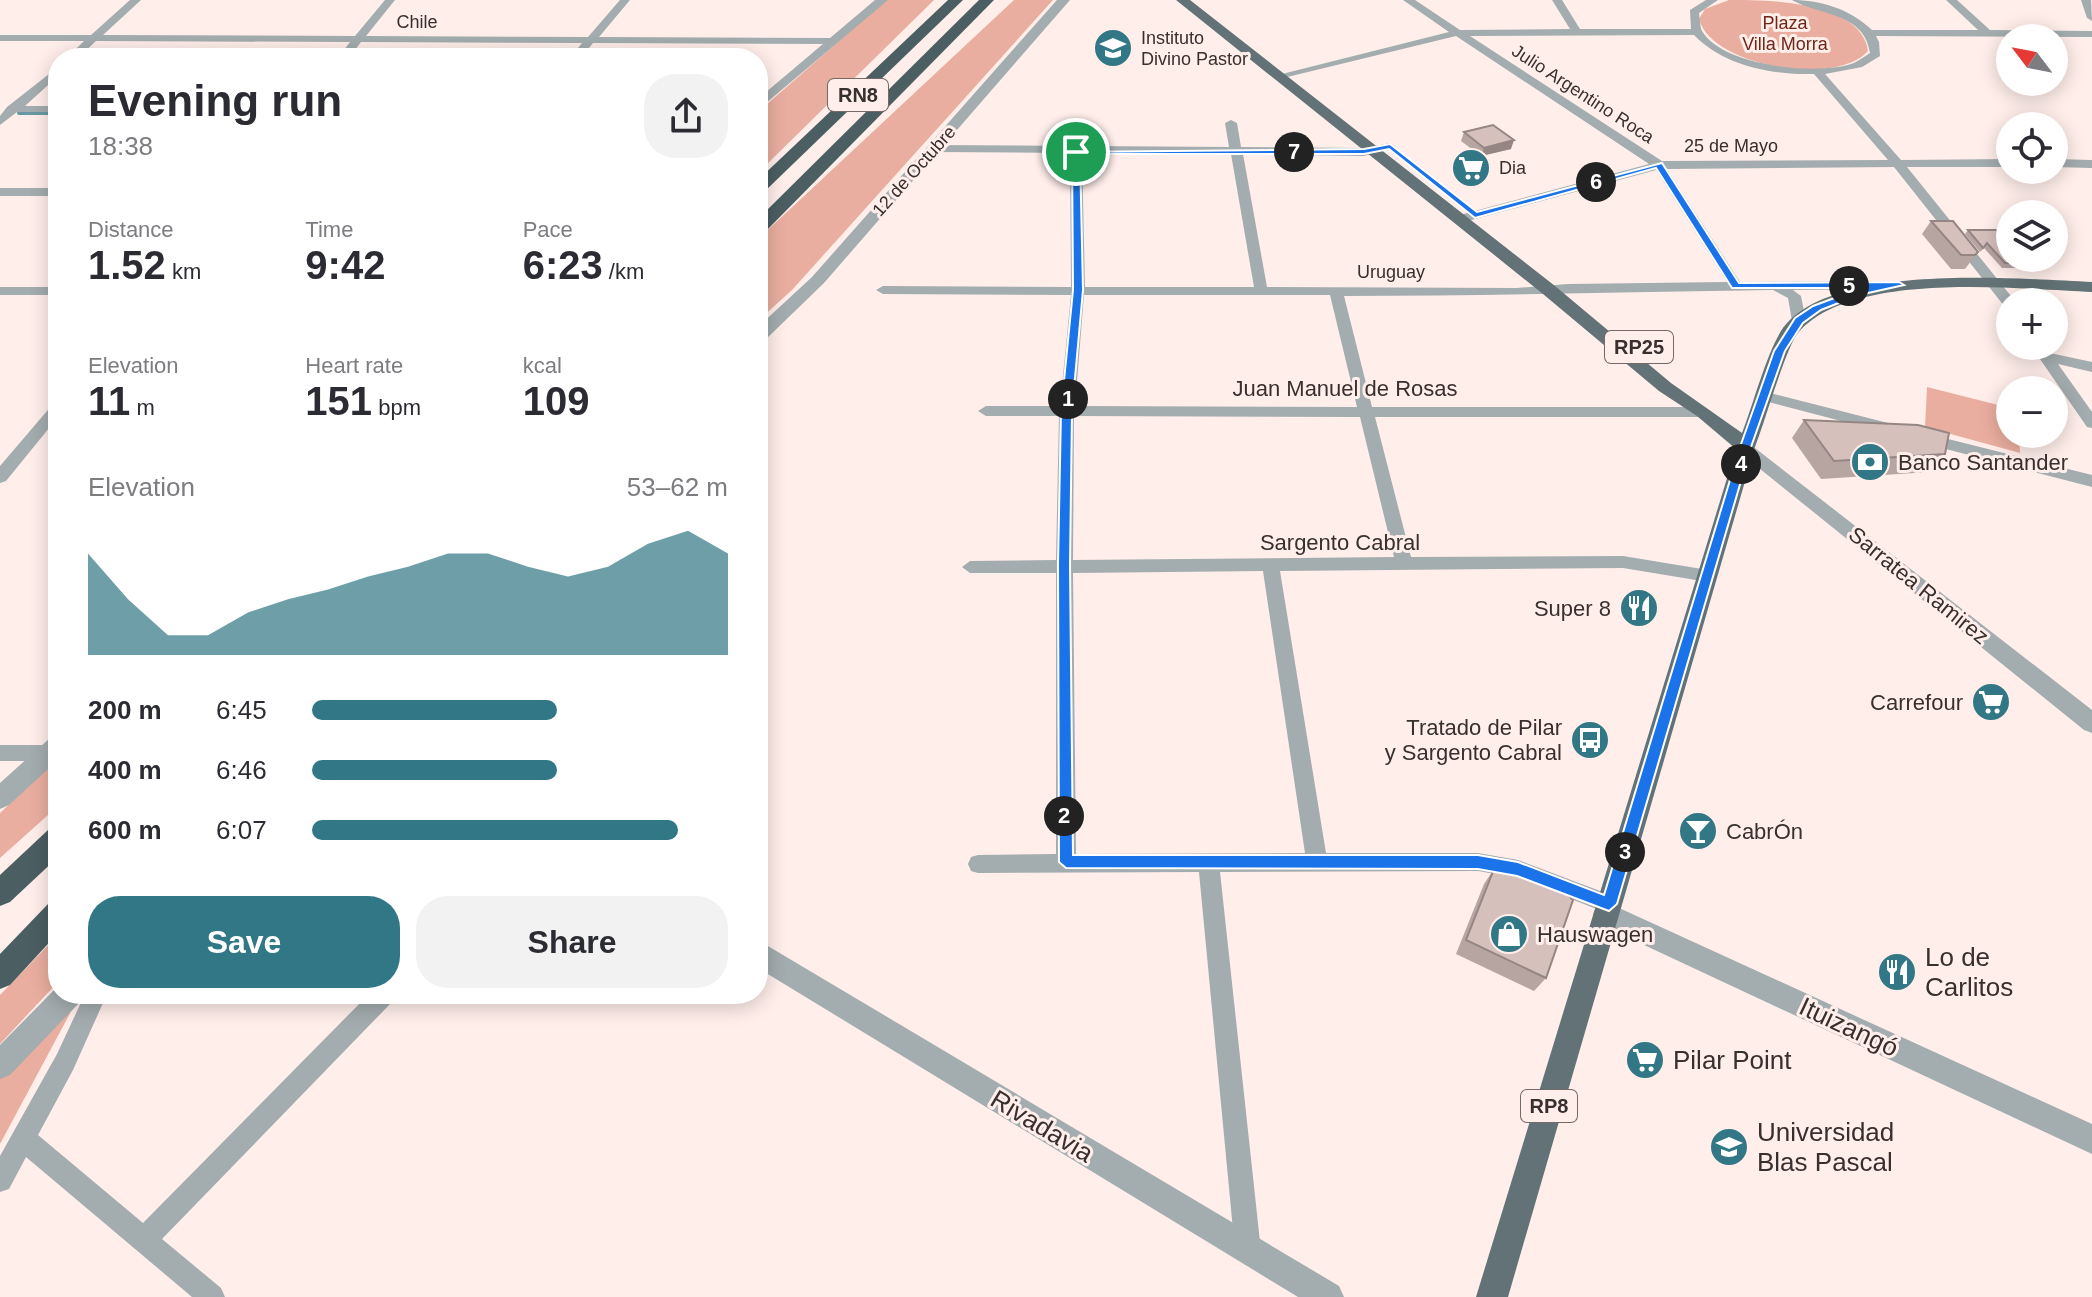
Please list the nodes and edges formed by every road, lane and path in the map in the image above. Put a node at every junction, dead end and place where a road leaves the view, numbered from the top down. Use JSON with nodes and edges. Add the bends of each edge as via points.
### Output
{"nodes":[{"id":1,"x":136,"y":0,"type":"edge"},
{"id":2,"x":390,"y":0,"type":"edge"},
{"id":3,"x":625,"y":0,"type":"edge"},
{"id":4,"x":882,"y":0,"type":"edge"},
{"id":5,"x":939,"y":0,"type":"edge"},
{"id":6,"x":956,"y":0,"type":"edge"},
{"id":7,"x":987,"y":0,"type":"edge"},
{"id":8,"x":1008,"y":0,"type":"edge"},
{"id":9,"x":1064,"y":0,"type":"edge"},
{"id":10,"x":1182,"y":0,"type":"edge"},
{"id":11,"x":1201,"y":0,"type":"edge"},
{"id":12,"x":1408,"y":0,"type":"edge"},
{"id":13,"x":1557,"y":0,"type":"edge"},
{"id":14,"x":1713,"y":0,"type":"edge"},
{"id":15,"x":1797,"y":0,"type":"edge"},
{"id":16,"x":1951,"y":0,"type":"edge"},
{"id":17,"x":2086,"y":0,"type":"edge"},
{"id":18,"x":2092,"y":18,"type":"edge"},
{"id":19,"x":1576,"y":31,"type":"junction"},
{"id":20,"x":1696,"y":32,"type":"junction"},
{"id":21,"x":1457,"y":33,"type":"junction"},
{"id":22,"x":1869,"y":33,"type":"junction"},
{"id":23,"x":1987,"y":33,"type":"junction"},
{"id":24,"x":2092,"y":34,"type":"edge"},
{"id":25,"x":0,"y":38,"type":"edge"},
{"id":26,"x":93,"y":38,"type":"junction"},
{"id":27,"x":359,"y":38,"type":"junction"},
{"id":28,"x":592,"y":38,"type":"junction"},
{"id":29,"x":834,"y":41,"type":"junction"},
{"id":30,"x":82,"y":48,"type":"edge"},
{"id":31,"x":351,"y":48,"type":"edge"},
{"id":32,"x":584,"y":48,"type":"edge"},
{"id":33,"x":1287,"y":74,"type":"junction"},
{"id":34,"x":1819,"y":74,"type":"junction"},
{"id":35,"x":48,"y":79,"type":"edge"},
{"id":36,"x":768,"y":97,"type":"edge"},
{"id":37,"x":0,"y":109,"type":"edge"},
{"id":38,"x":15,"y":109,"type":"junction"},
{"id":39,"x":48,"y":109,"type":"edge"},
{"id":40,"x":0,"y":122,"type":"edge"},
{"id":41,"x":1231,"y":123,"type":"dead end"},
{"id":42,"x":853,"y":138,"type":"junction"},
{"id":43,"x":808,"y":143,"type":"junction"},
{"id":44,"x":934,"y":148,"type":"junction"},
{"id":45,"x":1382,"y":148,"type":"junction"},
{"id":46,"x":1076,"y":152,"type":"junction"},
{"id":47,"x":1235,"y":152,"type":"junction"},
{"id":48,"x":1897,"y":163,"type":"junction"},
{"id":49,"x":1996,"y":163,"type":"edge"},
{"id":50,"x":2068,"y":163,"type":"edge"},
{"id":51,"x":2092,"y":164,"type":"edge"},
{"id":52,"x":1659,"y":165,"type":"junction"},
{"id":53,"x":768,"y":180,"type":"edge"},
{"id":54,"x":0,"y":192,"type":"edge"},
{"id":55,"x":48,"y":192,"type":"edge"},
{"id":56,"x":1467,"y":217,"type":"junction"},
{"id":57,"x":768,"y":219,"type":"edge"},
{"id":58,"x":1899,"y":285,"type":"junction"},
{"id":59,"x":1998,"y":285,"type":"junction"},
{"id":60,"x":1736,"y":286,"type":"junction"},
{"id":61,"x":1776,"y":287,"type":"junction"},
{"id":62,"x":2092,"y":287,"type":"edge"},
{"id":63,"x":1568,"y":288,"type":"junction"},
{"id":64,"x":2000,"y":288,"type":"edge"},
{"id":65,"x":883,"y":290,"type":"dead end"},
{"id":66,"x":1078,"y":290,"type":"junction"},
{"id":67,"x":1261,"y":290,"type":"junction"},
{"id":68,"x":1549,"y":290,"type":"junction"},
{"id":69,"x":0,"y":291,"type":"edge"},
{"id":70,"x":48,"y":291,"type":"edge"},
{"id":71,"x":1336,"y":291,"type":"junction"},
{"id":72,"x":1799,"y":321,"type":"junction"},
{"id":73,"x":768,"y":328,"type":"edge"},
{"id":74,"x":2068,"y":359,"type":"edge"},
{"id":75,"x":2048,"y":360,"type":"edge"},
{"id":76,"x":2092,"y":367,"type":"edge"},
{"id":77,"x":1762,"y":396,"type":"junction"},
{"id":78,"x":1365,"y":409,"type":"junction"},
{"id":79,"x":986,"y":411,"type":"dead end"},
{"id":80,"x":1067,"y":411,"type":"junction"},
{"id":81,"x":1704,"y":412,"type":"junction"},
{"id":82,"x":48,"y":418,"type":"edge"},
{"id":83,"x":2092,"y":423,"type":"edge"},
{"id":84,"x":1746,"y":447,"type":"junction"},
{"id":85,"x":3,"y":469,"type":"edge"},
{"id":86,"x":2092,"y":481,"type":"edge"},
{"id":87,"x":1270,"y":564,"type":"junction"},
{"id":88,"x":1404,"y":564,"type":"junction"},
{"id":89,"x":1064,"y":565,"type":"junction"},
{"id":90,"x":970,"y":567,"type":"dead end"},
{"id":91,"x":1708,"y":576,"type":"junction"},
{"id":92,"x":2092,"y":723,"type":"edge"},
{"id":93,"x":48,"y":749,"type":"edge"},
{"id":94,"x":0,"y":753,"type":"edge"},
{"id":95,"x":48,"y":754,"type":"edge"},
{"id":96,"x":0,"y":798,"type":"edge"},
{"id":97,"x":48,"y":848,"type":"edge"},
{"id":98,"x":1208,"y":861,"type":"junction"},
{"id":99,"x":1066,"y":862,"type":"junction"},
{"id":100,"x":1317,"y":862,"type":"junction"},
{"id":101,"x":978,"y":864,"type":"dead end"},
{"id":102,"x":0,"y":893,"type":"edge"},
{"id":103,"x":1608,"y":909,"type":"junction"},
{"id":104,"x":48,"y":910,"type":"edge"},
{"id":105,"x":48,"y":924,"type":"edge"},
{"id":106,"x":0,"y":956,"type":"edge"},
{"id":107,"x":768,"y":959,"type":"edge"},
{"id":108,"x":0,"y":975,"type":"edge"},
{"id":109,"x":59,"y":1004,"type":"edge"},
{"id":110,"x":91,"y":1004,"type":"edge"},
{"id":111,"x":374,"y":1004,"type":"edge"},
{"id":112,"x":0,"y":1065,"type":"edge"},
{"id":113,"x":22,"y":1138,"type":"junction"},
{"id":114,"x":2092,"y":1139,"type":"edge"},
{"id":115,"x":0,"y":1180,"type":"edge"},
{"id":116,"x":145,"y":1239,"type":"junction"},
{"id":117,"x":1248,"y":1251,"type":"junction"},
{"id":118,"x":212,"y":1297,"type":"edge"},
{"id":119,"x":1328,"y":1297,"type":"edge"},
{"id":120,"x":1492,"y":1297,"type":"edge"}],
"edges":[{"from":1,"to":26,"type":"street"},
{"from":2,"to":27,"type":"street"},
{"from":3,"to":28,"type":"street"},
{"from":4,"to":29,"type":"street"},
{"from":5,"to":43,"type":"highway"},
{"from":6,"to":43,"type":"highway","number":"RN8"},
{"from":7,"to":42,"type":"highway","number":"RN8"},
{"from":8,"to":42,"type":"highway"},
{"from":9,"to":44,"type":"street","name":"12 de Octubre"},
{"from":10,"to":33,"type":"main road","number":"RP25"},
{"from":11,"to":33,"type":"main road","number":"RP25"},
{"from":12,"to":21,"type":"street","name":"Julio Argentino Roca"},
{"from":13,"to":19,"type":"street"},
{"from":14,"to":20,"type":"street","via":[[1694,12]]},
{"from":15,"to":22,"type":"street","via":[[1850,18]]},
{"from":16,"to":23,"type":"street"},
{"from":17,"to":18,"type":"street"},
{"from":19,"to":20,"type":"street"},
{"from":19,"to":21,"type":"street"},
{"from":20,"to":34,"type":"street","via":[[1729,55],[1755,64]]},
{"from":21,"to":33,"type":"street"},
{"from":21,"to":52,"type":"street","name":"Julio Argentino Roca"},
{"from":22,"to":23,"type":"street"},
{"from":22,"to":34,"type":"street","via":[[1876,54],[1868,63]]},
{"from":23,"to":24,"type":"street"},
{"from":25,"to":26,"type":"street","name":"Chile"},
{"from":26,"to":27,"type":"street","name":"Chile"},
{"from":26,"to":30,"type":"street"},
{"from":27,"to":28,"type":"street","name":"Chile"},
{"from":27,"to":31,"type":"street"},
{"from":28,"to":29,"type":"street","name":"Chile"},
{"from":28,"to":32,"type":"street"},
{"from":29,"to":36,"type":"street"},
{"from":33,"to":45,"type":"main road","number":"RP25"},
{"from":34,"to":48,"type":"street"},
{"from":35,"to":38,"type":"street"},
{"from":37,"to":38,"type":"street"},
{"from":38,"to":39,"type":"street"},
{"from":38,"to":40,"type":"street"},
{"from":41,"to":47,"type":"street"},
{"from":42,"to":57,"type":"highway","number":"RN8"},
{"from":43,"to":53,"type":"highway","number":"RN8"},
{"from":44,"to":46,"type":"street"},
{"from":44,"to":73,"type":"street","name":"12 de Octubre","via":[[818,280]]},
{"from":45,"to":47,"type":"street"},
{"from":45,"to":56,"type":"main road","number":"RP25"},
{"from":46,"to":47,"type":"street"},
{"from":46,"to":66,"type":"street"},
{"from":47,"to":67,"type":"street"},
{"from":48,"to":49,"type":"street","name":"25 de Mayo"},
{"from":48,"to":52,"type":"street","name":"25 de Mayo"},
{"from":48,"to":59,"type":"street"},
{"from":50,"to":51,"type":"street"},
{"from":52,"to":56,"type":"street","name":"25 de Mayo"},
{"from":52,"to":60,"type":"street","name":"Julio Argentino Roca"},
{"from":54,"to":55,"type":"street"},
{"from":56,"to":63,"type":"main road","number":"RP25"},
{"from":56,"to":68,"type":"main road","number":"RP25"},
{"from":58,"to":59,"type":"main road","name":"Uruguay","number":"RP8"},
{"from":58,"to":61,"type":"street","name":"Uruguay"},
{"from":58,"to":72,"type":"main road","name":"Uruguay","number":"RP8","via":[[1838,298]]},
{"from":59,"to":62,"type":"main road","name":"Uruguay","number":"RP8"},
{"from":59,"to":64,"type":"street"},
{"from":60,"to":61,"type":"street","name":"Uruguay"},
{"from":60,"to":63,"type":"street","name":"Uruguay"},
{"from":61,"to":72,"type":"street","via":[[1794,296]]},
{"from":63,"to":68,"type":"street","name":"Uruguay"},
{"from":63,"to":81,"type":"main road","number":"RP25","via":[[1680,380]]},
{"from":65,"to":66,"type":"street","name":"Uruguay"},
{"from":66,"to":67,"type":"street","name":"Uruguay"},
{"from":66,"to":80,"type":"street"},
{"from":67,"to":71,"type":"street","name":"Uruguay"},
{"from":68,"to":71,"type":"street","name":"Uruguay"},
{"from":68,"to":81,"type":"main road","number":"RP25","via":[[1665,387]]},
{"from":69,"to":70,"type":"street"},
{"from":71,"to":78,"type":"street"},
{"from":72,"to":77,"type":"main road","number":"RP8","via":[[1779,351]]},
{"from":74,"to":76,"type":"street"},
{"from":75,"to":83,"type":"street"},
{"from":77,"to":84,"type":"main road","number":"RP8"},
{"from":77,"to":86,"type":"street"},
{"from":78,"to":80,"type":"street","name":"Juan Manuel de Rosas"},
{"from":78,"to":81,"type":"street","name":"Juan Manuel de Rosas"},
{"from":78,"to":88,"type":"street"},
{"from":79,"to":80,"type":"street","name":"Juan Manuel de Rosas"},
{"from":80,"to":89,"type":"street"},
{"from":81,"to":84,"type":"main road","number":"RP25"},
{"from":82,"to":85,"type":"street"},
{"from":84,"to":91,"type":"main road","number":"RP8"},
{"from":84,"to":92,"type":"street","name":"Sarratea Ramirez","number":"RP25"},
{"from":87,"to":88,"type":"street","name":"Sargento Cabral"},
{"from":87,"to":89,"type":"street","name":"Sargento Cabral"},
{"from":87,"to":100,"type":"street"},
{"from":88,"to":91,"type":"street","name":"Sargento Cabral","via":[[1623,562]]},
{"from":89,"to":90,"type":"street","name":"Sargento Cabral"},
{"from":89,"to":99,"type":"street"},
{"from":91,"to":103,"type":"main road","number":"RP8"},
{"from":93,"to":94,"type":"street"},
{"from":95,"to":96,"type":"street"},
{"from":97,"to":102,"type":"highway"},
{"from":98,"to":99,"type":"street","name":"Ituizangó"},
{"from":98,"to":100,"type":"street","name":"Ituizangó"},
{"from":98,"to":117,"type":"street"},
{"from":99,"to":101,"type":"street","name":"Ituizangó"},
{"from":100,"to":103,"type":"street","name":"Ituizangó","via":[[1500,864]]},
{"from":103,"to":114,"type":"street","name":"Ituizangó"},
{"from":103,"to":120,"type":"main road","number":"RP8"},
{"from":104,"to":106,"type":"highway"},
{"from":105,"to":108,"type":"highway"},
{"from":107,"to":117,"type":"street","name":"Rivadavia"},
{"from":109,"to":112,"type":"street"},
{"from":110,"to":113,"type":"street"},
{"from":111,"to":116,"type":"street"},
{"from":113,"to":115,"type":"street"},
{"from":113,"to":116,"type":"street"},
{"from":116,"to":118,"type":"street"},
{"from":117,"to":119,"type":"street","name":"Rivadavia"}]}
